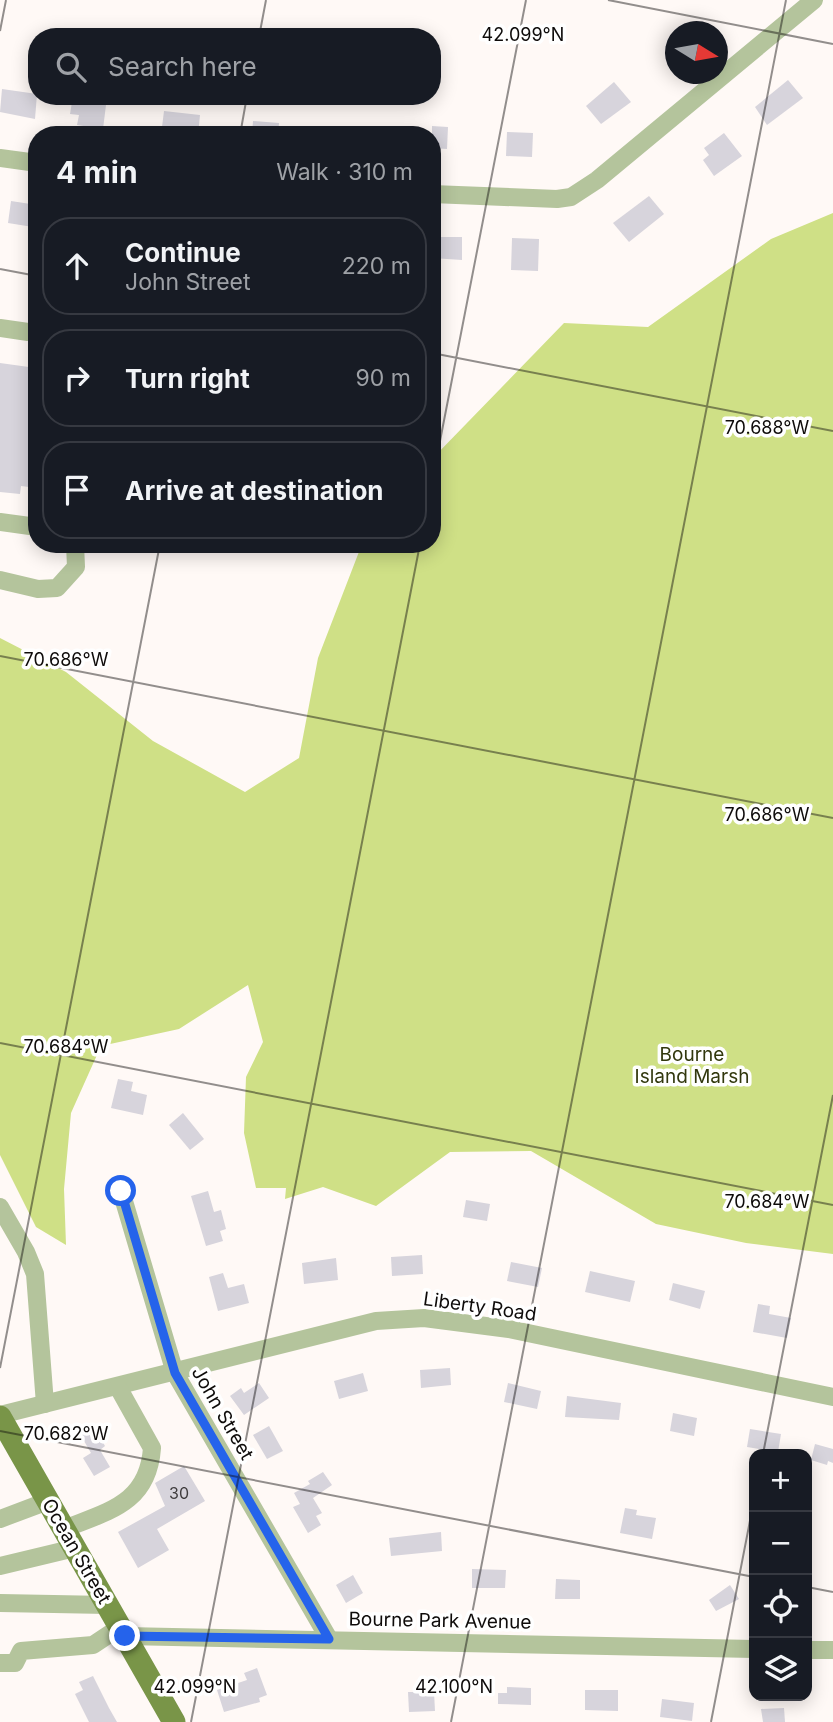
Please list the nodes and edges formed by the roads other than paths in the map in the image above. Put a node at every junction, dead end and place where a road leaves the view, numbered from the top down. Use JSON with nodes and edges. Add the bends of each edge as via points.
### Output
{"nodes":[{"id":1,"x":814,"y":0,"type":"edge"},
{"id":2,"x":0,"y":158,"type":"edge"},
{"id":3,"x":28,"y":162,"type":"edge"},
{"id":4,"x":441,"y":194,"type":"edge"},
{"id":5,"x":0,"y":328,"type":"edge"},
{"id":6,"x":28,"y":332,"type":"dead end"},
{"id":7,"x":0,"y":522,"type":"edge"},
{"id":8,"x":28,"y":526,"type":"edge"},
{"id":9,"x":75,"y":553,"type":"edge"},
{"id":10,"x":0,"y":580,"type":"edge"},
{"id":11,"x":121,"y":1191,"type":"dead end"},
{"id":12,"x":0,"y":1207,"type":"edge"},
{"id":13,"x":175,"y":1373,"type":"junction"},
{"id":14,"x":118,"y":1387,"type":"junction"},
{"id":15,"x":833,"y":1396,"type":"edge"},
{"id":16,"x":45,"y":1404,"type":"junction"},
{"id":17,"x":0,"y":1416,"type":"edge"},
{"id":18,"x":48,"y":1501,"type":"junction"},
{"id":19,"x":0,"y":1518,"type":"edge"},
{"id":20,"x":69,"y":1539,"type":"junction"},
{"id":21,"x":0,"y":1566,"type":"edge"},
{"id":22,"x":0,"y":1603,"type":"edge"},
{"id":23,"x":107,"y":1605,"type":"junction"},
{"id":24,"x":122,"y":1632,"type":"junction"},
{"id":25,"x":329,"y":1639,"type":"junction"},
{"id":26,"x":749,"y":1649,"type":"edge"},
{"id":27,"x":812,"y":1650,"type":"edge"},
{"id":28,"x":833,"y":1650,"type":"edge"},
{"id":29,"x":0,"y":1663,"type":"edge"},
{"id":30,"x":174,"y":1722,"type":"edge"}],
"edges":[{"from":1,"to":4,"type":"street","via":[[571,197],[541,200]]},
{"from":2,"to":3,"type":"street"},
{"from":5,"to":6,"type":"street"},
{"from":7,"to":8,"type":"street"},
{"from":9,"to":10,"type":"street","via":[[76,567],[66,582],[50,590]]},
{"from":11,"to":13,"type":"street","name":"John Street"},
{"from":12,"to":16,"type":"street","via":[[35,1274]]},
{"from":13,"to":14,"type":"street","name":"Liberty Road"},
{"from":13,"to":15,"type":"street","name":"Liberty Road","via":[[376,1321],[424,1318],[509,1329]]},
{"from":13,"to":25,"type":"street","name":"John Street"},
{"from":14,"to":16,"type":"street","name":"Liberty Road"},
{"from":14,"to":20,"type":"street","via":[[152,1448],[142,1486],[131,1500]]},
{"from":16,"to":17,"type":"street","name":"Liberty Road"},
{"from":17,"to":18,"type":"main road","name":"Ocean Street"},
{"from":18,"to":19,"type":"street"},
{"from":18,"to":20,"type":"main road","name":"Ocean Street"},
{"from":20,"to":21,"type":"street"},
{"from":20,"to":23,"type":"main road","name":"Ocean Street"},
{"from":22,"to":23,"type":"street"},
{"from":23,"to":24,"type":"main road","name":"Ocean Street"},
{"from":24,"to":25,"type":"street","name":"Bourne Park Avenue"},
{"from":24,"to":29,"type":"street","via":[[93,1645],[22,1651],[15,1662]]},
{"from":24,"to":30,"type":"main road","name":"Ocean Street"},
{"from":25,"to":26,"type":"street","name":"Bourne Park Avenue"},
{"from":27,"to":28,"type":"street"}]}
